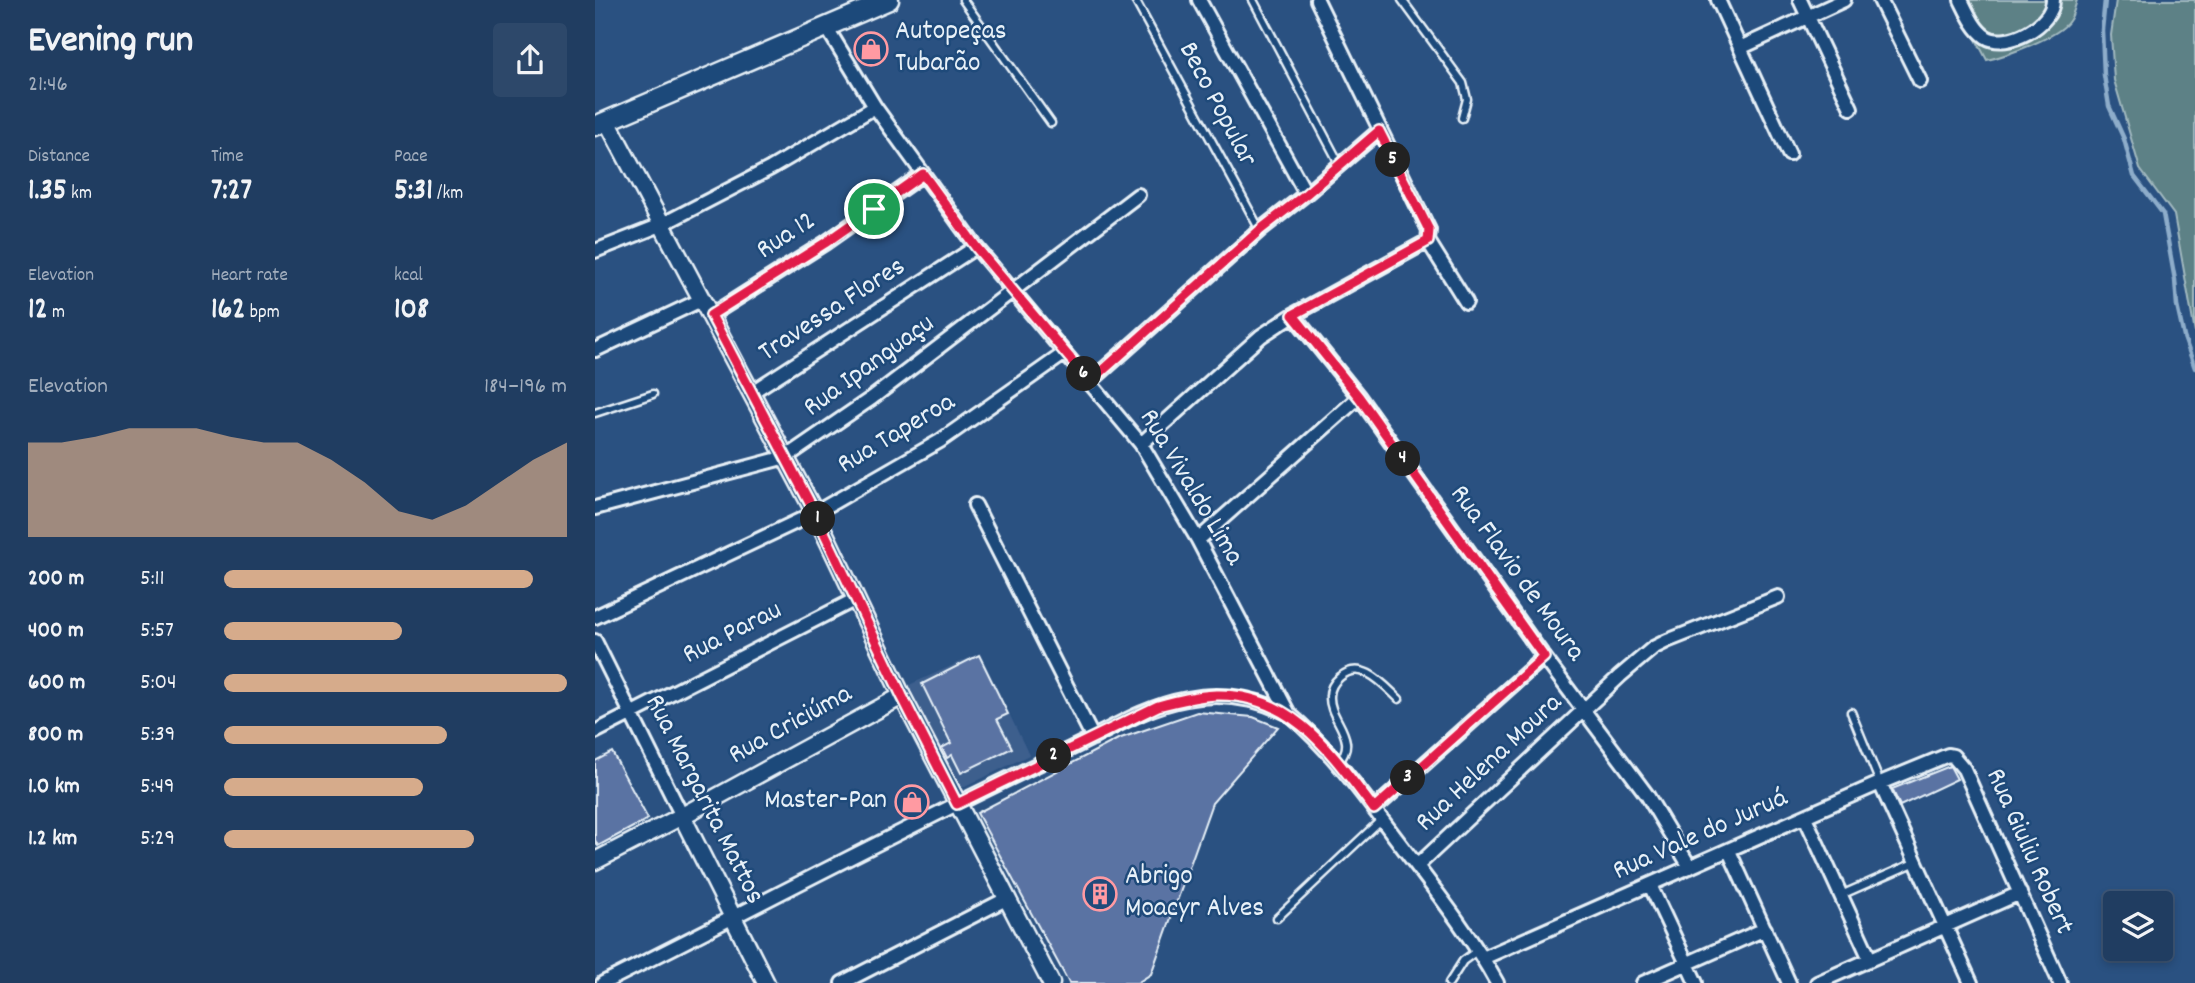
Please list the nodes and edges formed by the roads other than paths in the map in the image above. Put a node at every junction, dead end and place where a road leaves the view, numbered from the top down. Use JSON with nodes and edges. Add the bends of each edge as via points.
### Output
{"nodes":[{"id":1,"x":889,"y":0,"type":"edge"},
{"id":2,"x":963,"y":0,"type":"edge"},
{"id":3,"x":1135,"y":0,"type":"edge"},
{"id":4,"x":1199,"y":0,"type":"edge"},
{"id":5,"x":1253,"y":0,"type":"edge"},
{"id":6,"x":1317,"y":0,"type":"edge"},
{"id":7,"x":1402,"y":0,"type":"edge"},
{"id":8,"x":1718,"y":0,"type":"edge"},
{"id":9,"x":1800,"y":0,"type":"edge"},
{"id":10,"x":1844,"y":0,"type":"edge"},
{"id":11,"x":1880,"y":0,"type":"edge"},
{"id":12,"x":1961,"y":0,"type":"edge"},
{"id":13,"x":2053,"y":0,"type":"edge"},
{"id":14,"x":1808,"y":18,"type":"junction"},
{"id":15,"x":827,"y":28,"type":"junction"},
{"id":16,"x":1740,"y":48,"type":"junction"},
{"id":17,"x":1920,"y":81,"type":"dead end"},
{"id":18,"x":875,"y":107,"type":"junction"},
{"id":19,"x":1851,"y":108,"type":"dead end"},
{"id":20,"x":1462,"y":118,"type":"dead end"},
{"id":21,"x":601,"y":123,"type":"edge"},
{"id":22,"x":1051,"y":123,"type":"dead end"},
{"id":23,"x":1379,"y":131,"type":"junction"},
{"id":24,"x":1789,"y":153,"type":"dead end"},
{"id":25,"x":1340,"y":165,"type":"junction"},
{"id":26,"x":923,"y":174,"type":"junction"},
{"id":27,"x":1306,"y":194,"type":"junction"},
{"id":28,"x":1138,"y":195,"type":"dead end"},
{"id":29,"x":661,"y":225,"type":"junction"},
{"id":30,"x":1260,"y":230,"type":"junction"},
{"id":31,"x":1428,"y":241,"type":"junction"},
{"id":32,"x":976,"y":247,"type":"junction"},
{"id":33,"x":595,"y":251,"type":"edge"},
{"id":34,"x":1013,"y":290,"type":"junction"},
{"id":35,"x":703,"y":299,"type":"junction"},
{"id":36,"x":1466,"y":302,"type":"dead end"},
{"id":37,"x":711,"y":315,"type":"junction"},
{"id":38,"x":1293,"y":315,"type":"junction"},
{"id":39,"x":595,"y":350,"type":"edge"},
{"id":40,"x":1065,"y":353,"type":"junction"},
{"id":41,"x":1090,"y":382,"type":"junction"},
{"id":42,"x":752,"y":392,"type":"junction"},
{"id":43,"x":653,"y":394,"type":"dead end"},
{"id":44,"x":1359,"y":397,"type":"junction"},
{"id":45,"x":595,"y":413,"type":"edge"},
{"id":46,"x":1140,"y":444,"type":"junction"},
{"id":47,"x":786,"y":457,"type":"junction"},
{"id":48,"x":975,"y":505,"type":"dead end"},
{"id":49,"x":595,"y":508,"type":"edge"},
{"id":50,"x":815,"y":513,"type":"junction"},
{"id":51,"x":1198,"y":540,"type":"junction"},
{"id":52,"x":1778,"y":597,"type":"dead end"},
{"id":53,"x":856,"y":599,"type":"junction"},
{"id":54,"x":595,"y":617,"type":"edge"},
{"id":55,"x":595,"y":641,"type":"edge"},
{"id":56,"x":1544,"y":657,"type":"junction"},
{"id":57,"x":902,"y":696,"type":"junction"},
{"id":58,"x":1399,"y":699,"type":"dead end"},
{"id":59,"x":1583,"y":709,"type":"junction"},
{"id":60,"x":1851,"y":712,"type":"dead end"},
{"id":61,"x":631,"y":714,"type":"junction"},
{"id":62,"x":1289,"y":714,"type":"junction"},
{"id":63,"x":595,"y":732,"type":"edge"},
{"id":64,"x":1093,"y":738,"type":"junction"},
{"id":65,"x":1939,"y":759,"type":"joint"},
{"id":66,"x":1339,"y":762,"type":"junction"},
{"id":67,"x":1880,"y":783,"type":"junction"},
{"id":68,"x":957,"y":804,"type":"junction"},
{"id":69,"x":1378,"y":814,"type":"junction"},
{"id":70,"x":682,"y":816,"type":"junction"},
{"id":71,"x":1805,"y":817,"type":"junction"},
{"id":72,"x":1729,"y":850,"type":"junction"},
{"id":73,"x":595,"y":861,"type":"edge"},
{"id":74,"x":1916,"y":862,"type":"junction"},
{"id":75,"x":1417,"y":866,"type":"junction"},
{"id":76,"x":1690,"y":867,"type":"junction"},
{"id":77,"x":1650,"y":885,"type":"junction"},
{"id":78,"x":2020,"y":893,"type":"junction"},
{"id":79,"x":1841,"y":895,"type":"junction"},
{"id":80,"x":1006,"y":899,"type":"junction"},
{"id":81,"x":733,"y":918,"type":"junction"},
{"id":82,"x":1277,"y":918,"type":"dead end"},
{"id":83,"x":1945,"y":925,"type":"junction"},
{"id":84,"x":1765,"y":929,"type":"junction"},
{"id":85,"x":1480,"y":954,"type":"junction"},
{"id":86,"x":1870,"y":959,"type":"junction"},
{"id":87,"x":1688,"y":964,"type":"junction"},
{"id":88,"x":603,"y":983,"type":"edge"},
{"id":89,"x":765,"y":983,"type":"edge"},
{"id":90,"x":842,"y":983,"type":"edge"},
{"id":91,"x":1051,"y":983,"type":"edge"},
{"id":92,"x":1449,"y":983,"type":"edge"},
{"id":93,"x":1497,"y":983,"type":"edge"},
{"id":94,"x":1643,"y":983,"type":"edge"},
{"id":95,"x":1696,"y":983,"type":"edge"},
{"id":96,"x":1789,"y":983,"type":"edge"},
{"id":97,"x":1817,"y":983,"type":"edge"},
{"id":98,"x":1971,"y":983,"type":"edge"},
{"id":99,"x":2060,"y":983,"type":"edge"}],
"edges":[{"from":1,"to":15,"type":"main road"},
{"from":2,"to":22,"type":"lane"},
{"from":3,"to":30,"type":"lane","name":"Beco Popular"},
{"from":4,"to":27,"type":"street"},
{"from":5,"to":25,"type":"lane"},
{"from":6,"to":23,"type":"street"},
{"from":7,"to":20,"type":"lane","via":[[1463,83],[1467,99]]},
{"from":8,"to":16,"type":"street"},
{"from":9,"to":14,"type":"street"},
{"from":10,"to":14,"type":"street"},
{"from":11,"to":17,"type":"street"},
{"from":12,"to":13,"type":"street","via":[[1986,37],[2005,41],[2045,22]]},
{"from":14,"to":16,"type":"street"},
{"from":14,"to":19,"type":"street"},
{"from":15,"to":18,"type":"street","name":"Rua Vivaldo Lima"},
{"from":15,"to":21,"type":"main road"},
{"from":16,"to":24,"type":"street"},
{"from":18,"to":26,"type":"street","name":"Rua Vivaldo Lima"},
{"from":18,"to":29,"type":"street"},
{"from":21,"to":29,"type":"street"},
{"from":23,"to":25,"type":"street"},
{"from":23,"to":31,"type":"street","via":[[1429,230]]},
{"from":25,"to":27,"type":"street"},
{"from":26,"to":32,"type":"street","name":"Rua Vivaldo Lima"},
{"from":26,"to":37,"type":"street","name":"Rua 12"},
{"from":27,"to":30,"type":"street"},
{"from":28,"to":34,"type":"street","name":"Rua Ipanguaçu"},
{"from":29,"to":33,"type":"street"},
{"from":29,"to":35,"type":"street"},
{"from":30,"to":41,"type":"street"},
{"from":31,"to":36,"type":"street"},
{"from":31,"to":38,"type":"street"},
{"from":32,"to":34,"type":"street","name":"Rua Vivaldo Lima"},
{"from":32,"to":42,"type":"street","name":"Travessa Flores"},
{"from":34,"to":40,"type":"street","name":"Rua Vivaldo Lima"},
{"from":34,"to":47,"type":"street","name":"Rua Ipanguaçu"},
{"from":35,"to":37,"type":"street"},
{"from":35,"to":39,"type":"street"},
{"from":37,"to":42,"type":"street"},
{"from":38,"to":44,"type":"street","name":"Rua Flavio de Moura"},
{"from":38,"to":46,"type":"street","via":[[1261,336]]},
{"from":40,"to":41,"type":"street","name":"Rua Vivaldo Lima"},
{"from":40,"to":50,"type":"street","name":"Rua Taperoa","via":[[940,441]]},
{"from":41,"to":46,"type":"street","name":"Rua Vivaldo Lima"},
{"from":42,"to":47,"type":"street"},
{"from":43,"to":45,"type":"lane"},
{"from":44,"to":51,"type":"street"},
{"from":44,"to":56,"type":"street","name":"Rua Flavio de Moura"},
{"from":46,"to":51,"type":"street","name":"Rua Vivaldo Lima"},
{"from":47,"to":49,"type":"street","name":"Rua Ipanguaçu"},
{"from":47,"to":50,"type":"street"},
{"from":48,"to":64,"type":"street"},
{"from":50,"to":53,"type":"street"},
{"from":50,"to":54,"type":"street","name":"Rua Taperoa"},
{"from":51,"to":62,"type":"street","name":"Rua Vivaldo Lima"},
{"from":52,"to":59,"type":"street","name":"Rua Helena Moura","via":[[1653,648]]},
{"from":53,"to":57,"type":"street"},
{"from":53,"to":61,"type":"street","name":"Rua Parau"},
{"from":55,"to":61,"type":"street","name":"Rua Margarita Mattos"},
{"from":56,"to":59,"type":"street","name":"Rua Flavio de Moura"},
{"from":56,"to":69,"type":"street"},
{"from":57,"to":68,"type":"street"},
{"from":57,"to":70,"type":"street","name":"Rua Criciúma"},
{"from":58,"to":66,"type":"lane","via":[[1365,671],[1342,676],[1332,686],[1332,708],[1347,744]]},
{"from":59,"to":75,"type":"street","name":"Rua Helena Moura"},
{"from":59,"to":76,"type":"street","name":"Rua Flavio de Moura","via":[[1647,795]]},
{"from":60,"to":67,"type":"lane"},
{"from":61,"to":63,"type":"street","name":"Rua Parau"},
{"from":61,"to":70,"type":"street","name":"Rua Margarita Mattos"},
{"from":62,"to":64,"type":"street","via":[[1247,699],[1188,698],[1158,706]]},
{"from":62,"to":66,"type":"street","name":"Rua Vivaldo Lima"},
{"from":64,"to":68,"type":"street"},
{"from":65,"to":67,"type":"street","name":"Rua Vale do Juruá"},
{"from":65,"to":78,"type":"street","name":"Rua Giuliu Robert","via":[[1953,756],[1964,769]]},
{"from":66,"to":69,"type":"street","name":"Rua Vivaldo Lima"},
{"from":67,"to":71,"type":"street","name":"Rua Vale do Juruá"},
{"from":67,"to":74,"type":"street"},
{"from":68,"to":80,"type":"street"},
{"from":68,"to":81,"type":"street"},
{"from":69,"to":75,"type":"street","name":"Rua Vivaldo Lima"},
{"from":69,"to":82,"type":"lane"},
{"from":70,"to":73,"type":"street","name":"Rua Criciúma"},
{"from":70,"to":81,"type":"street","name":"Rua Margarita Mattos"},
{"from":71,"to":72,"type":"street","name":"Rua Vale do Juruá"},
{"from":71,"to":79,"type":"street"},
{"from":72,"to":76,"type":"street","name":"Rua Vale do Juruá"},
{"from":72,"to":84,"type":"street"},
{"from":74,"to":79,"type":"lane"},
{"from":74,"to":83,"type":"street"},
{"from":75,"to":85,"type":"street","name":"Rua Vivaldo Lima"},
{"from":76,"to":77,"type":"street","name":"Rua Vale do Juruá"},
{"from":77,"to":85,"type":"street","name":"Rua Vale do Juruá"},
{"from":77,"to":87,"type":"street"},
{"from":78,"to":83,"type":"street"},
{"from":78,"to":99,"type":"street","name":"Rua Giuliu Robert"},
{"from":79,"to":86,"type":"street"},
{"from":80,"to":90,"type":"street"},
{"from":80,"to":91,"type":"street"},
{"from":81,"to":88,"type":"street"},
{"from":81,"to":89,"type":"street","name":"Rua Margarita Mattos"},
{"from":83,"to":86,"type":"street"},
{"from":83,"to":98,"type":"street"},
{"from":84,"to":87,"type":"street"},
{"from":84,"to":96,"type":"street"},
{"from":85,"to":92,"type":"lane","via":[[1463,961]]},
{"from":85,"to":93,"type":"street","name":"Rua Vivaldo Lima"},
{"from":86,"to":97,"type":"street"},
{"from":87,"to":94,"type":"street"},
{"from":87,"to":95,"type":"street"}]}
